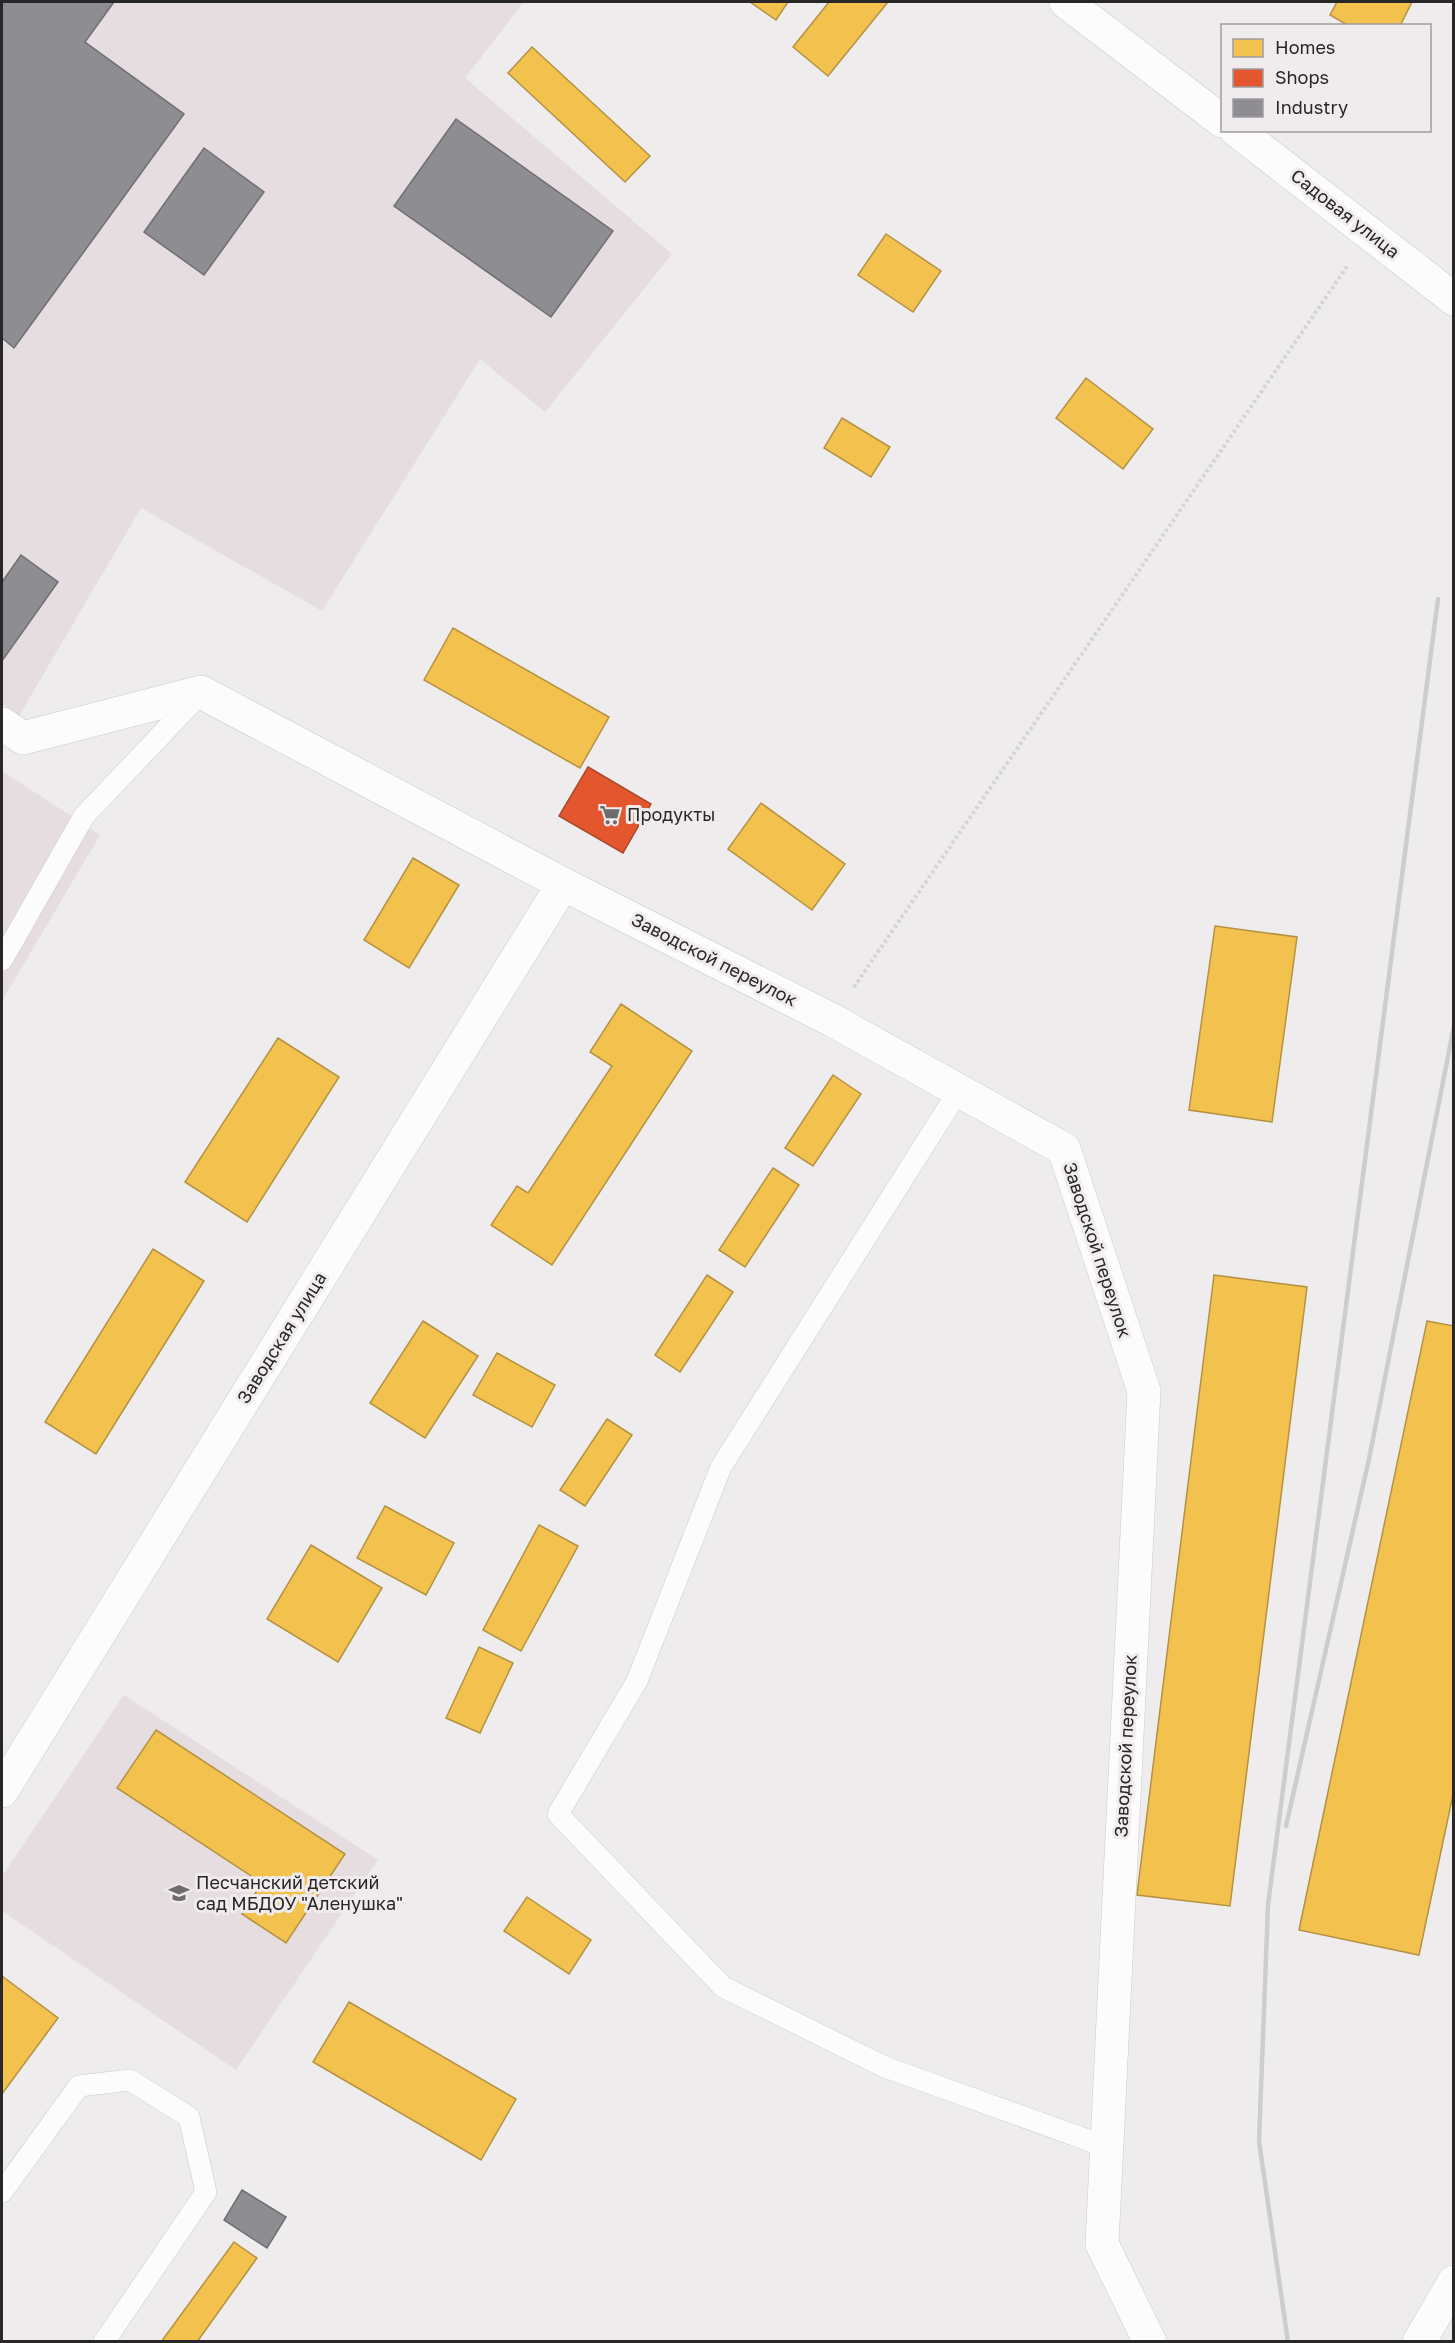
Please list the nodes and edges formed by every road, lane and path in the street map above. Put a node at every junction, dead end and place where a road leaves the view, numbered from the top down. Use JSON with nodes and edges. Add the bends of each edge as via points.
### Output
{"nodes":[{"id":1,"x":1066,"y":2,"type":"edge"},
{"id":2,"x":1221,"y":119,"type":"edge"},
{"id":3,"x":1239,"y":132,"type":"edge"},
{"id":4,"x":1370,"y":232,"type":"junction"},
{"id":5,"x":1454,"y":299,"type":"edge"},
{"id":6,"x":201,"y":692,"type":"junction"},
{"id":7,"x":2,"y":724,"type":"edge"},
{"id":8,"x":563,"y":884,"type":"junction"},
{"id":9,"x":2,"y":960,"type":"edge"},
{"id":10,"x":832,"y":1020,"type":"junction"},
{"id":11,"x":959,"y":1090,"type":"junction"},
{"id":12,"x":2,"y":1791,"type":"edge"},
{"id":13,"x":1107,"y":2147,"type":"junction"},
{"id":14,"x":2,"y":2192,"type":"edge"},
{"id":15,"x":1454,"y":2282,"type":"edge"},
{"id":16,"x":104,"y":2342,"type":"edge"},
{"id":17,"x":1150,"y":2342,"type":"edge"},
{"id":18,"x":1419,"y":2342,"type":"edge"}],
"edges":[{"from":1,"to":2,"type":"street"},
{"from":3,"to":4,"type":"street","name":"Садовая улица"},
{"from":4,"to":5,"type":"street","name":"Садовая улица"},
{"from":4,"to":10,"type":"path"},
{"from":6,"to":7,"type":"street","via":[[23,738]]},
{"from":6,"to":8,"type":"street","name":"Заводской переулок"},
{"from":6,"to":9,"type":"lane","via":[[84,816]]},
{"from":8,"to":10,"type":"street","name":"Заводской переулок"},
{"from":8,"to":12,"type":"street","name":"Заводская улица"},
{"from":10,"to":11,"type":"street","name":"Заводской переулок"},
{"from":11,"to":13,"type":"street","name":"Заводской переулок","via":[[1064,1149],[1144,1391]]},
{"from":11,"to":13,"type":"lane","via":[[722,1467],[637,1682],[558,1814],[723,1987],[885,2067]]},
{"from":13,"to":17,"type":"street","name":"Заводской переулок","via":[[1102,2244]]},
{"from":14,"to":16,"type":"lane","via":[[79,2086],[130,2080],[189,2117],[206,2192]]},
{"from":15,"to":18,"type":"street"}]}
